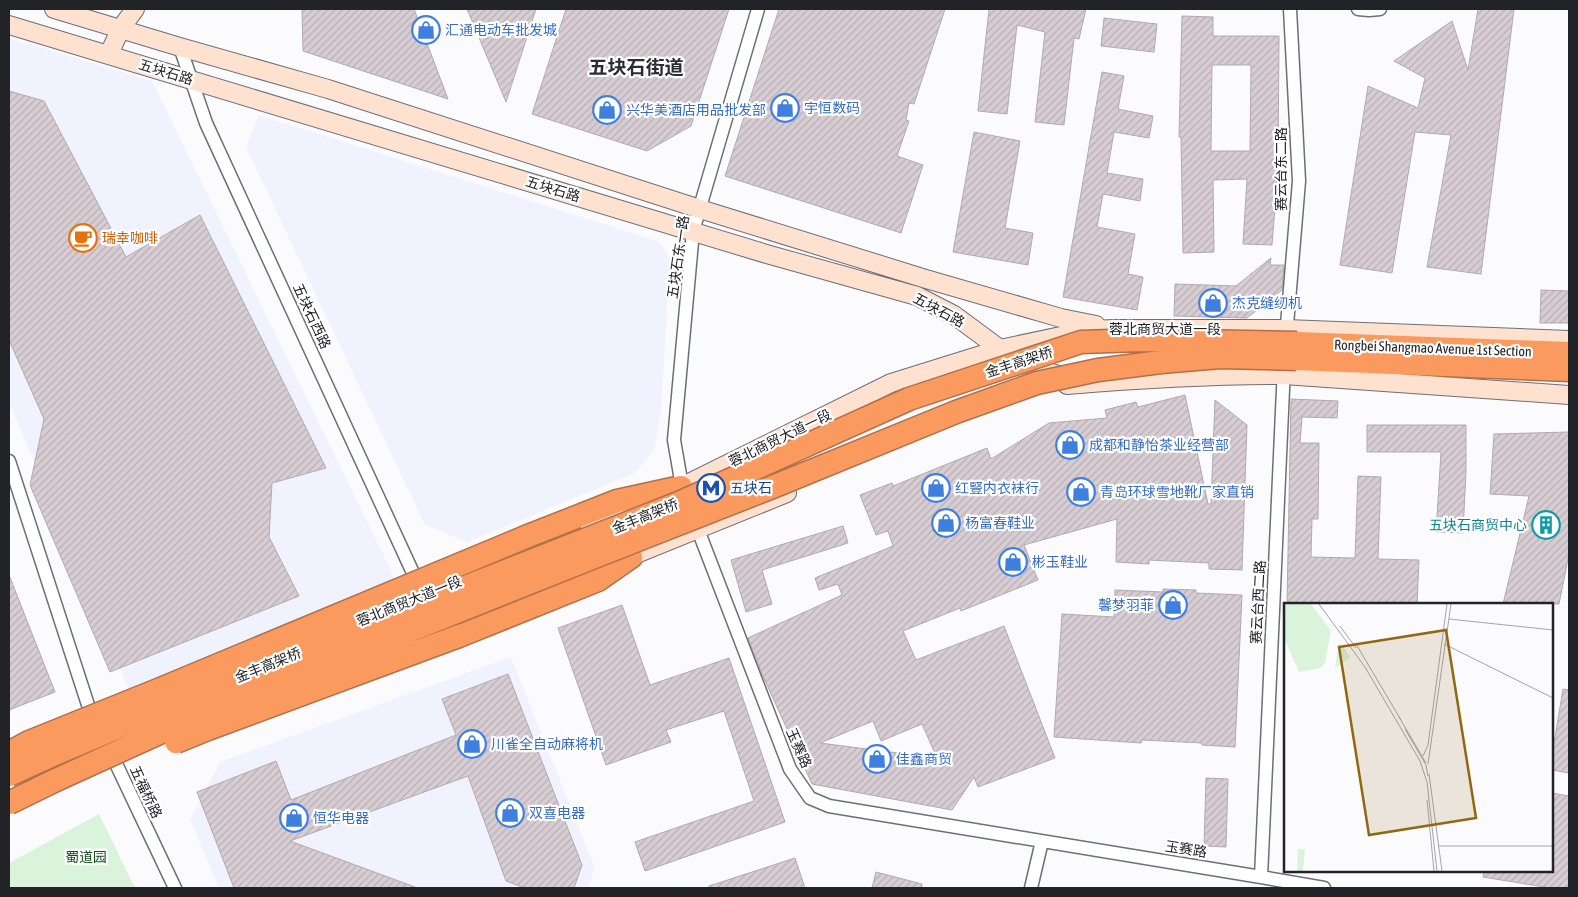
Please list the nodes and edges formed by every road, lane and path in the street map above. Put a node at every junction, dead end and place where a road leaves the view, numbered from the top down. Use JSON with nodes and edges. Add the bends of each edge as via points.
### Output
{"nodes":[{"id":1,"x":54,"y":9,"type":"edge"},
{"id":2,"x":135,"y":9,"type":"edge"},
{"id":3,"x":758,"y":9,"type":"edge"},
{"id":4,"x":1290,"y":9,"type":"edge"},
{"id":5,"x":1358,"y":9,"type":"edge"},
{"id":6,"x":1380,"y":9,"type":"edge"},
{"id":7,"x":9,"y":25,"type":"edge"},
{"id":8,"x":121,"y":28,"type":"junction"},
{"id":9,"x":180,"y":47,"type":"junction"},
{"id":10,"x":109,"y":54,"type":"junction"},
{"id":11,"x":191,"y":79,"type":"junction"},
{"id":12,"x":700,"y":209,"type":"junction"},
{"id":13,"x":693,"y":231,"type":"junction"},
{"id":14,"x":1114,"y":329,"type":"junction"},
{"id":15,"x":1569,"y":340,"type":"edge"},
{"id":16,"x":1000,"y":349,"type":"junction"},
{"id":17,"x":1291,"y":351,"type":"junction"},
{"id":18,"x":1569,"y":353,"type":"edge"},
{"id":19,"x":1569,"y":370,"type":"edge"},
{"id":20,"x":1084,"y":384,"type":"junction"},
{"id":21,"x":1569,"y":395,"type":"edge"},
{"id":22,"x":9,"y":461,"type":"edge"},
{"id":23,"x":681,"y":488,"type":"junction"},
{"id":24,"x":698,"y":530,"type":"junction"},
{"id":25,"x":631,"y":557,"type":"junction"},
{"id":26,"x":423,"y":595,"type":"junction"},
{"id":27,"x":98,"y":726,"type":"junction"},
{"id":28,"x":9,"y":753,"type":"edge"},
{"id":29,"x":112,"y":757,"type":"junction"},
{"id":30,"x":9,"y":770,"type":"edge"},
{"id":31,"x":9,"y":775,"type":"edge"},
{"id":32,"x":9,"y":803,"type":"edge"},
{"id":33,"x":9,"y":812,"type":"edge"},
{"id":34,"x":1042,"y":840,"type":"junction"},
{"id":35,"x":1261,"y":877,"type":"junction"},
{"id":36,"x":175,"y":888,"type":"edge"},
{"id":37,"x":1031,"y":888,"type":"edge"},
{"id":38,"x":1324,"y":888,"type":"edge"}],
"edges":[{"from":1,"to":8,"type":"main road","name":"五块石路"},
{"from":2,"to":8,"type":"main road"},
{"from":3,"to":12,"type":"street","name":"五块石东一路"},
{"from":4,"to":17,"type":"street","name":"赛云台东二路","via":[[1299,181]]},
{"from":5,"to":6,"type":"street"},
{"from":7,"to":10,"type":"main road","name":"五块石路"},
{"from":8,"to":9,"type":"main road","name":"五块石路"},
{"from":8,"to":10,"type":"main road"},
{"from":9,"to":11,"type":"street","name":"五块石西路"},
{"from":9,"to":12,"type":"main road","name":"五块石路","via":[[328,89]]},
{"from":10,"to":11,"type":"main road","name":"五块石路"},
{"from":11,"to":13,"type":"main road","name":"五块石路"},
{"from":11,"to":26,"type":"street","name":"五块石西路","via":[[206,122]]},
{"from":12,"to":13,"type":"street","name":"五块石东一路"},
{"from":12,"to":14,"type":"main road","name":"五块石路","via":[[926,279],[1061,318]]},
{"from":13,"to":16,"type":"main road","name":"五块石路","via":[[917,296],[954,315]]},
{"from":13,"to":23,"type":"street","name":"五块石东一路","via":[[674,440]]},
{"from":14,"to":16,"type":"main road","name":"蓉北商贸大道一段","via":[[1089,330]]},
{"from":14,"to":17,"type":"main road","name":"蓉北商贸大道一段"},
{"from":15,"to":17,"type":"main road","name":"蓉北商贸大道一段"},
{"from":16,"to":20,"type":"main road","name":"五块石路","via":[[1037,368]]},
{"from":16,"to":23,"type":"main road","name":"蓉北商贸大道一段","via":[[891,383]]},
{"from":17,"to":18,"type":"highway","name":"Rongbei Shangmao Avenue 1st Section"},
{"from":17,"to":19,"type":"highway","name":"蓉北商贸大道一段"},
{"from":17,"to":20,"type":"main road","name":"蓉北商贸大道一段","via":[[1231,375]]},
{"from":17,"to":21,"type":"main road","name":"蓉北商贸大道一段"},
{"from":17,"to":31,"type":"highway","name":"金丰高架桥","bridge":true,"via":[[1141,340],[1081,342],[900,403],[681,502],[232,679]]},
{"from":17,"to":32,"type":"highway","name":"金丰高架桥","bridge":true,"via":[[1161,362],[1098,370],[1037,383],[956,412],[202,714]]},
{"from":17,"to":35,"type":"street","name":"赛云台西二路"},
{"from":20,"to":24,"type":"main road","name":"蓉北商贸大道一段","via":[[1044,387]]},
{"from":22,"to":27,"type":"street","name":"五福桥路","via":[[89,708]]},
{"from":23,"to":24,"type":"street","name":"玉赛路"},
{"from":23,"to":26,"type":"main road","name":"蓉北商贸大道一段"},
{"from":23,"to":28,"type":"highway","bridge":true,"via":[[617,501],[528,536]]},
{"from":24,"to":25,"type":"main road","name":"蓉北商贸大道一段"},
{"from":24,"to":34,"type":"street","name":"玉赛路","via":[[790,769],[810,798],[829,806]]},
{"from":25,"to":29,"type":"main road","name":"蓉北商贸大道一段","via":[[457,620]]},
{"from":25,"to":33,"type":"highway","bridge":true,"via":[[598,580],[459,636],[208,729]]},
{"from":26,"to":27,"type":"main road","name":"蓉北商贸大道一段"},
{"from":27,"to":29,"type":"street","name":"五福桥路"},
{"from":27,"to":30,"type":"main road","name":"蓉北商贸大道一段"},
{"from":29,"to":33,"type":"street","name":"蓉北商贸大道一段"},
{"from":29,"to":36,"type":"street","name":"五福桥路"},
{"from":34,"to":35,"type":"street","name":"玉赛路"},
{"from":34,"to":37,"type":"street"},
{"from":35,"to":38,"type":"street","name":"玉赛路"}]}
